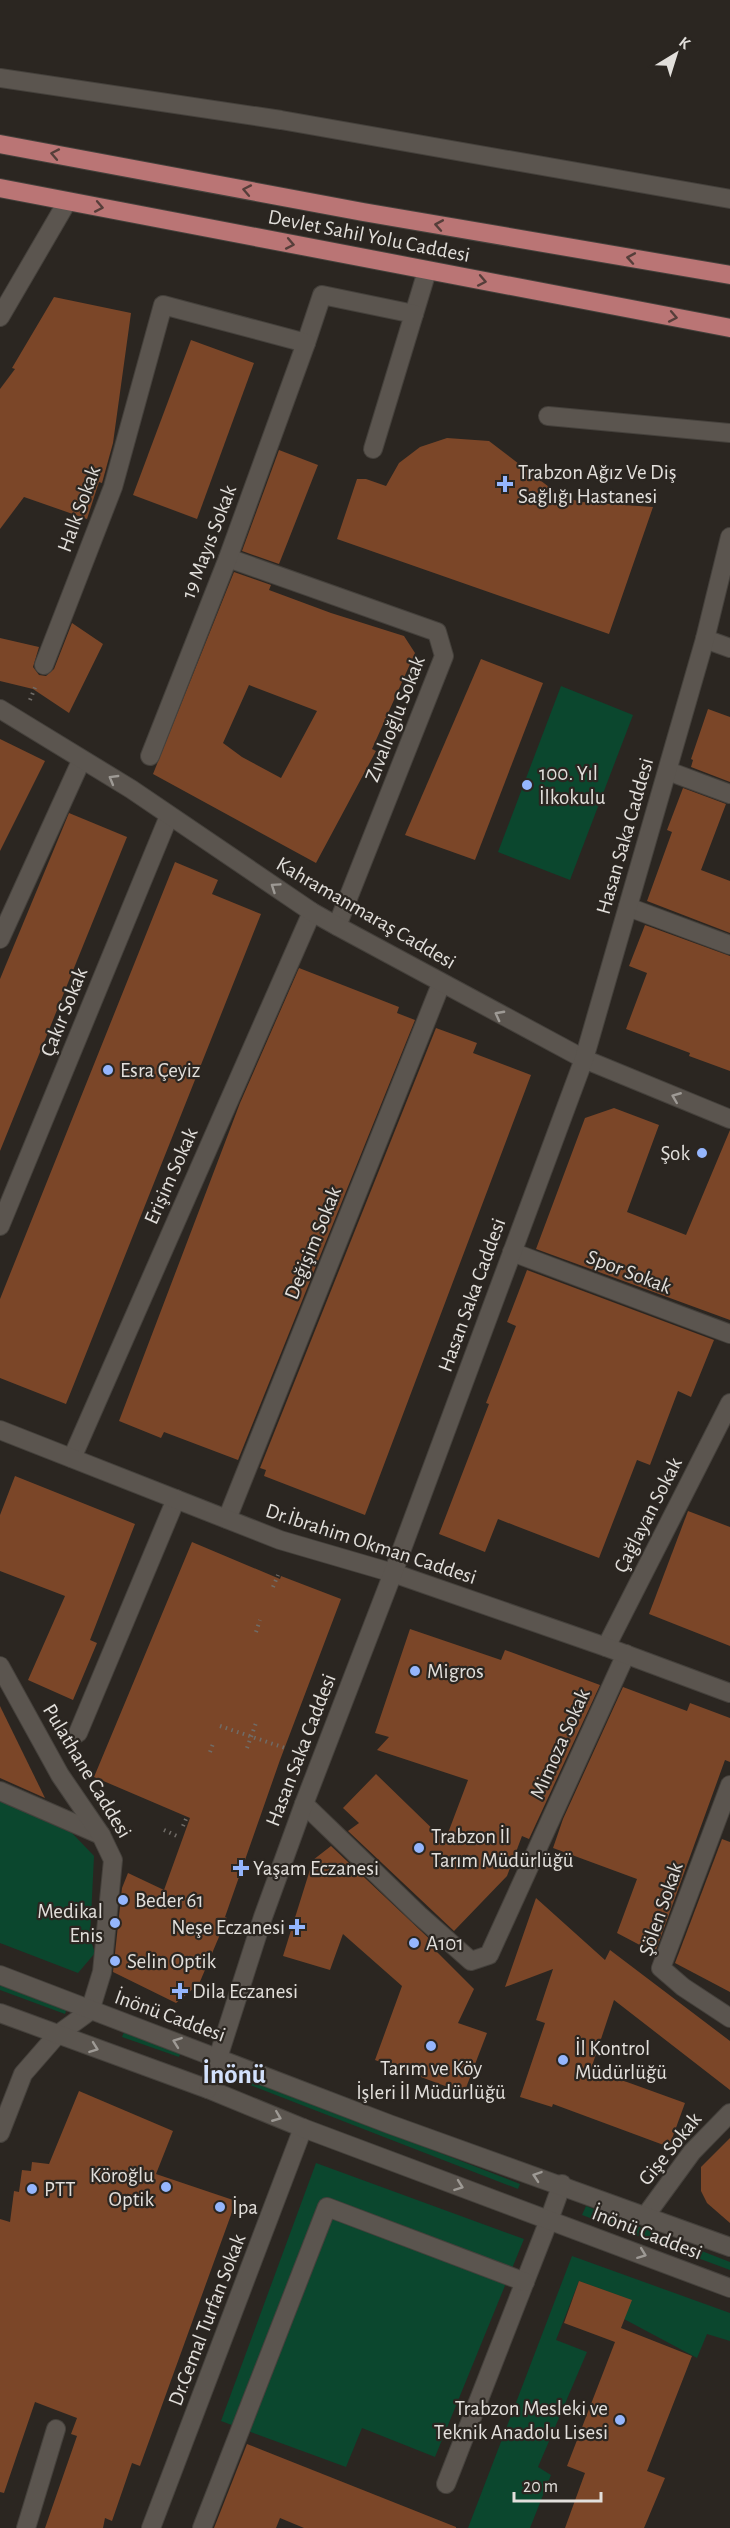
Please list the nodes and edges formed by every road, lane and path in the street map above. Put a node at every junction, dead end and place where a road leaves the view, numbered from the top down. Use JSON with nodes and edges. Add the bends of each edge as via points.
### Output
{"nodes":[{"id":1,"x":0,"y":78,"type":"edge"},
{"id":2,"x":0,"y":144,"type":"edge"},
{"id":3,"x":0,"y":188,"type":"edge"},
{"id":4,"x":730,"y":199,"type":"edge"},
{"id":5,"x":68,"y":202,"type":"junction"},
{"id":6,"x":427,"y":271,"type":"junction"},
{"id":7,"x":730,"y":275,"type":"edge"},
{"id":8,"x":414,"y":314,"type":"junction"},
{"id":9,"x":0,"y":317,"type":"edge"},
{"id":10,"x":730,"y":328,"type":"edge"},
{"id":11,"x":306,"y":343,"type":"junction"},
{"id":12,"x":548,"y":416,"type":"dead end"},
{"id":13,"x":730,"y":433,"type":"edge"},
{"id":14,"x":373,"y":449,"type":"dead end"},
{"id":15,"x":730,"y":537,"type":"edge"},
{"id":16,"x":228,"y":558,"type":"junction"},
{"id":17,"x":705,"y":639,"type":"junction"},
{"id":18,"x":730,"y":648,"type":"edge"},
{"id":19,"x":44,"y":665,"type":"joint"},
{"id":20,"x":0,"y":709,"type":"edge"},
{"id":21,"x":21,"y":722,"type":"junction"},
{"id":22,"x":150,"y":756,"type":"dead end"},
{"id":23,"x":81,"y":760,"type":"junction"},
{"id":24,"x":668,"y":771,"type":"junction"},
{"id":25,"x":730,"y":794,"type":"edge"},
{"id":26,"x":169,"y":816,"type":"junction"},
{"id":27,"x":628,"y":907,"type":"junction"},
{"id":28,"x":312,"y":912,"type":"junction"},
{"id":29,"x":337,"y":926,"type":"junction"},
{"id":30,"x":0,"y":939,"type":"edge"},
{"id":31,"x":730,"y":945,"type":"edge"},
{"id":32,"x":441,"y":984,"type":"junction"},
{"id":33,"x":584,"y":1059,"type":"junction"},
{"id":34,"x":730,"y":1119,"type":"edge"},
{"id":35,"x":0,"y":1226,"type":"edge"},
{"id":36,"x":512,"y":1252,"type":"junction"},
{"id":37,"x":730,"y":1335,"type":"edge"},
{"id":38,"x":730,"y":1403,"type":"edge"},
{"id":39,"x":0,"y":1430,"type":"edge"},
{"id":40,"x":72,"y":1458,"type":"junction"},
{"id":41,"x":176,"y":1499,"type":"junction"},
{"id":42,"x":227,"y":1519,"type":"junction"},
{"id":43,"x":393,"y":1574,"type":"junction"},
{"id":44,"x":278,"y":1575,"type":"dead end"},
{"id":45,"x":273,"y":1587,"type":"dead end"},
{"id":46,"x":260,"y":1620,"type":"dead end"},
{"id":47,"x":256,"y":1632,"type":"dead end"},
{"id":48,"x":606,"y":1647,"type":"junction"},
{"id":49,"x":626,"y":1654,"type":"junction"},
{"id":50,"x":0,"y":1666,"type":"edge"},
{"id":51,"x":730,"y":1693,"type":"edge"},
{"id":52,"x":256,"y":1724,"type":"dead end"},
{"id":53,"x":220,"y":1726,"type":"dead end"},
{"id":54,"x":78,"y":1733,"type":"dead end"},
{"id":55,"x":251,"y":1737,"type":"junction"},
{"id":56,"x":214,"y":1741,"type":"dead end"},
{"id":57,"x":247,"y":1748,"type":"dead end"},
{"id":58,"x":285,"y":1749,"type":"dead end"},
{"id":59,"x":210,"y":1752,"type":"dead end"},
{"id":60,"x":730,"y":1785,"type":"edge"},
{"id":61,"x":0,"y":1791,"type":"edge"},
{"id":62,"x":304,"y":1804,"type":"junction"},
{"id":63,"x":186,"y":1819,"type":"dead end"},
{"id":64,"x":183,"y":1826,"type":"dead end"},
{"id":65,"x":722,"y":1829,"type":"edge"},
{"id":66,"x":164,"y":1830,"type":"dead end"},
{"id":67,"x":101,"y":1835,"type":"junction"},
{"id":68,"x":179,"y":1837,"type":"dead end"},
{"id":69,"x":0,"y":1975,"type":"edge"},
{"id":70,"x":90,"y":2011,"type":"junction"},
{"id":71,"x":0,"y":2013,"type":"edge"},
{"id":72,"x":730,"y":2018,"type":"edge"},
{"id":73,"x":57,"y":2035,"type":"junction"},
{"id":74,"x":219,"y":2057,"type":"junction"},
{"id":75,"x":208,"y":2089,"type":"junction"},
{"id":76,"x":730,"y":2112,"type":"edge"},
{"id":77,"x":303,"y":2128,"type":"junction"},
{"id":78,"x":0,"y":2133,"type":"edge"},
{"id":79,"x":562,"y":2184,"type":"junction"},
{"id":80,"x":646,"y":2215,"type":"junction"},
{"id":81,"x":549,"y":2220,"type":"junction"},
{"id":82,"x":730,"y":2247,"type":"edge"},
{"id":83,"x":525,"y":2282,"type":"junction"},
{"id":84,"x":730,"y":2288,"type":"edge"},
{"id":85,"x":56,"y":2429,"type":"dead end"},
{"id":86,"x":446,"y":2484,"type":"dead end"},
{"id":87,"x":26,"y":2528,"type":"edge"},
{"id":88,"x":151,"y":2528,"type":"edge"},
{"id":89,"x":202,"y":2528,"type":"edge"}],
"edges":[{"from":1,"to":4,"type":"street","via":[[280,120]]},
{"from":7,"to":2,"type":"main road","name":"Devlet Sahil Yolu Caddesi","one_way":true},
{"from":3,"to":5,"type":"main road","name":"Devlet Sahil Yolu Caddesi"},
{"from":5,"to":6,"type":"main road","name":"Devlet Sahil Yolu Caddesi","one_way":true},
{"from":5,"to":9,"type":"street"},
{"from":6,"to":8,"type":"street"},
{"from":6,"to":10,"type":"main road","name":"Devlet Sahil Yolu Caddesi","one_way":true},
{"from":8,"to":11,"type":"street","name":"19 Mayıs Sokak","via":[[322,295]]},
{"from":8,"to":14,"type":"street"},
{"from":11,"to":16,"type":"street","name":"19 Mayıs Sokak"},
{"from":11,"to":19,"type":"street","name":"Halk Sokak","via":[[163,305],[113,487]]},
{"from":12,"to":13,"type":"street"},
{"from":15,"to":17,"type":"street","name":"Hasan Saka Caddesi"},
{"from":16,"to":22,"type":"street","name":"19 Mayıs Sokak"},
{"from":16,"to":29,"type":"street","name":"Zıvalıoğlu Sokak","via":[[436,632],[444,656]]},
{"from":17,"to":18,"type":"street"},
{"from":17,"to":24,"type":"street","name":"Hasan Saka Caddesi"},
{"from":19,"to":21,"type":"path"},
{"from":20,"to":21,"type":"street","name":"Kahramanmaraş Caddesi"},
{"from":21,"to":23,"type":"street","name":"Kahramanmaraş Caddesi"},
{"from":26,"to":23,"type":"street","name":"Kahramanmaraş Caddesi","one_way":true},
{"from":23,"to":30,"type":"street"},
{"from":24,"to":25,"type":"street"},
{"from":24,"to":27,"type":"street","name":"Hasan Saka Caddesi"},
{"from":28,"to":26,"type":"street","name":"Kahramanmaraş Caddesi","one_way":true},
{"from":26,"to":35,"type":"street","name":"Çakır Sokak"},
{"from":27,"to":31,"type":"street"},
{"from":27,"to":33,"type":"street","name":"Hasan Saka Caddesi"},
{"from":28,"to":29,"type":"street","name":"Kahramanmaraş Caddesi"},
{"from":28,"to":40,"type":"street","name":"Erişim Sokak"},
{"from":29,"to":32,"type":"street","name":"Kahramanmaraş Caddesi"},
{"from":33,"to":32,"type":"street","name":"Kahramanmaraş Caddesi","one_way":true},
{"from":32,"to":42,"type":"street","name":"Değişim Sokak"},
{"from":34,"to":33,"type":"street","name":"Kahramanmaraş Caddesi","one_way":true},
{"from":33,"to":36,"type":"street","name":"Hasan Saka Caddesi"},
{"from":36,"to":37,"type":"street","name":"Spor Sokak"},
{"from":36,"to":43,"type":"street","name":"Hasan Saka Caddesi"},
{"from":38,"to":48,"type":"street","name":"Çağlayan Sokak"},
{"from":39,"to":40,"type":"street","name":"Dr.İbrahim Okman Caddesi"},
{"from":40,"to":41,"type":"street","name":"Dr.İbrahim Okman Caddesi"},
{"from":41,"to":42,"type":"street","name":"Dr.İbrahim Okman Caddesi"},
{"from":41,"to":54,"type":"street"},
{"from":42,"to":43,"type":"street","name":"Dr.İbrahim Okman Caddesi","via":[[280,1540]]},
{"from":43,"to":48,"type":"street","name":"Dr.İbrahim Okman Caddesi"},
{"from":43,"to":62,"type":"street","name":"Hasan Saka Caddesi"},
{"from":44,"to":45,"type":"path"},
{"from":46,"to":47,"type":"path"},
{"from":48,"to":49,"type":"street","name":"Dr.İbrahim Okman Caddesi"},
{"from":49,"to":51,"type":"street","name":"Dr.İbrahim Okman Caddesi"},
{"from":49,"to":62,"type":"street","name":"Mimoza Sokak","via":[[489,1955],[471,1961]]},
{"from":50,"to":67,"type":"street","name":"Pulathane Caddesi","via":[[60,1775]]},
{"from":52,"to":55,"type":"path"},
{"from":53,"to":55,"type":"path"},
{"from":55,"to":57,"type":"path"},
{"from":55,"to":58,"type":"path"},
{"from":56,"to":59,"type":"path"},
{"from":60,"to":65,"type":"street","name":"Şölen Sokak"},
{"from":61,"to":67,"type":"street"},
{"from":62,"to":74,"type":"street","name":"Hasan Saka Caddesi"},
{"from":63,"to":64,"type":"path"},
{"from":65,"to":72,"type":"street","name":"Şölen Sokak","via":[[661,1968]]},
{"from":66,"to":68,"type":"path"},
{"from":67,"to":70,"type":"street","name":"Pulathane Caddesi","via":[[113,1860],[112,1882],[102,1972]]},
{"from":69,"to":70,"type":"street","name":"İnönü Caddesi"},
{"from":70,"to":73,"type":"street"},
{"from":74,"to":70,"type":"street","name":"İnönü Caddesi","one_way":true},
{"from":71,"to":73,"type":"street","name":"İnönü Caddesi"},
{"from":73,"to":75,"type":"street","name":"İnönü Caddesi","one_way":true},
{"from":73,"to":78,"type":"street","via":[[23,2074]]},
{"from":74,"to":75,"type":"street","name":"Hasan Saka Caddesi"},
{"from":79,"to":74,"type":"street","name":"İnönü Caddesi","one_way":true,"via":[[389,2124]]},
{"from":75,"to":77,"type":"street","name":"İnönü Caddesi","one_way":true},
{"from":76,"to":80,"type":"street","name":"Gişe Sokak","via":[[692,2152]]},
{"from":77,"to":81,"type":"street","name":"İnönü Caddesi","one_way":true},
{"from":77,"to":88,"type":"street","name":"Dr.Cemal Turfan Sokak"},
{"from":79,"to":80,"type":"street","name":"İnönü Caddesi"},
{"from":79,"to":81,"type":"street"},
{"from":80,"to":82,"type":"street","name":"İnönü Caddesi"},
{"from":81,"to":83,"type":"street"},
{"from":81,"to":84,"type":"street","name":"İnönü Caddesi","one_way":true},
{"from":83,"to":86,"type":"street"},
{"from":83,"to":89,"type":"street","via":[[327,2207]]},
{"from":85,"to":87,"type":"street"}]}
